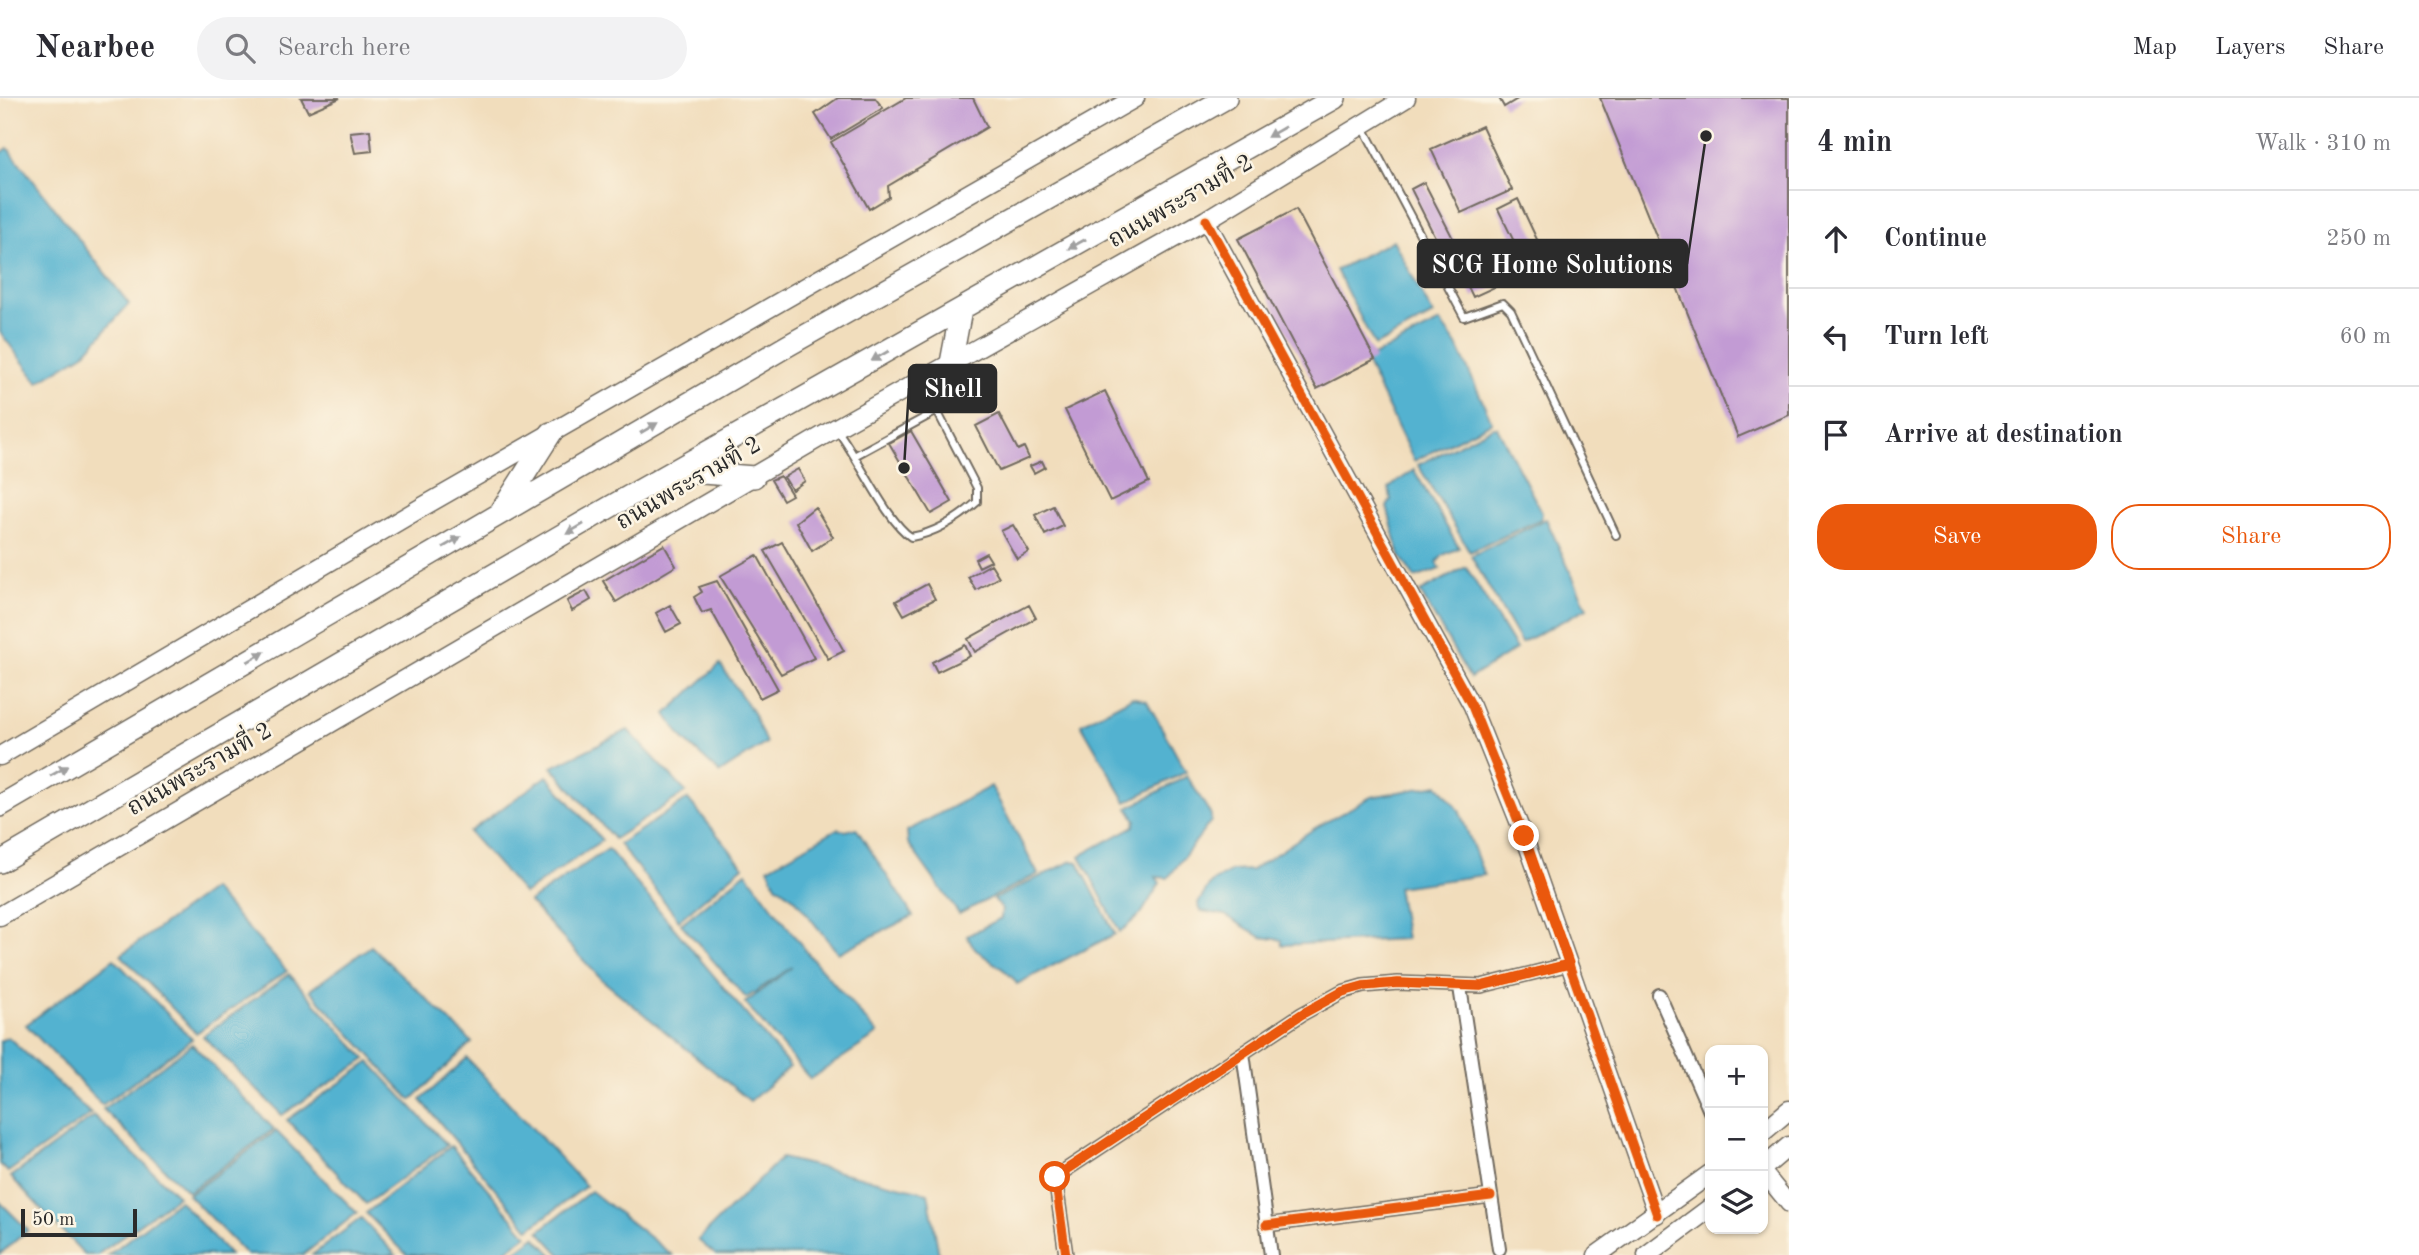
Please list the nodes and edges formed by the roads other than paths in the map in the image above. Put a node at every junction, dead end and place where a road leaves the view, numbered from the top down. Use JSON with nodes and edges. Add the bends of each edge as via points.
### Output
{"nodes":[{"id":1,"x":1135,"y":98,"type":"edge"},
{"id":2,"x":1226,"y":98,"type":"edge"},
{"id":3,"x":1335,"y":98,"type":"edge"},
{"id":4,"x":1406,"y":98,"type":"edge"},
{"id":5,"x":1363,"y":125,"type":"junction"},
{"id":6,"x":1206,"y":220,"type":"junction"},
{"id":7,"x":961,"y":310,"type":"junction"},
{"id":8,"x":942,"y":368,"type":"junction"},
{"id":9,"x":937,"y":411,"type":"junction"},
{"id":10,"x":836,"y":428,"type":"junction"},
{"id":11,"x":551,"y":433,"type":"junction"},
{"id":12,"x":856,"y":455,"type":"junction"},
{"id":13,"x":677,"y":471,"type":"junction"},
{"id":14,"x":754,"y":477,"type":"junction"},
{"id":15,"x":499,"y":515,"type":"junction"},
{"id":16,"x":1616,"y":535,"type":"dead end"},
{"id":17,"x":0,"y":756,"type":"edge"},
{"id":18,"x":0,"y":806,"type":"edge"},
{"id":19,"x":0,"y":862,"type":"edge"},
{"id":20,"x":0,"y":916,"type":"edge"},
{"id":21,"x":1569,"y":964,"type":"junction"},
{"id":22,"x":1460,"y":986,"type":"junction"},
{"id":23,"x":1659,"y":995,"type":"dead end"},
{"id":24,"x":1242,"y":1053,"type":"junction"},
{"id":25,"x":1709,"y":1108,"type":"edge"},
{"id":26,"x":1789,"y":1110,"type":"edge"},
{"id":27,"x":1768,"y":1128,"type":"edge"},
{"id":28,"x":1789,"y":1146,"type":"edge"},
{"id":29,"x":1768,"y":1165,"type":"edge"},
{"id":30,"x":1764,"y":1171,"type":"edge"},
{"id":31,"x":1705,"y":1178,"type":"edge"},
{"id":32,"x":1491,"y":1196,"type":"junction"},
{"id":33,"x":1789,"y":1204,"type":"edge"},
{"id":34,"x":1705,"y":1212,"type":"edge"},
{"id":35,"x":1657,"y":1215,"type":"junction"},
{"id":36,"x":1266,"y":1225,"type":"junction"},
{"id":37,"x":1499,"y":1249,"type":"dead end"},
{"id":38,"x":1658,"y":1252,"type":"edge"},
{"id":39,"x":1066,"y":1255,"type":"edge"},
{"id":40,"x":1270,"y":1255,"type":"edge"},
{"id":41,"x":1597,"y":1255,"type":"edge"}],
"edges":[{"from":1,"to":11,"type":"main road"},
{"from":15,"to":2,"type":"highway","one_way":true},
{"from":3,"to":7,"type":"highway","name":"ถนนพระรามที่ 2","one_way":true},
{"from":4,"to":5,"type":"main road","name":"ถนนพระรามที่ 2"},
{"from":5,"to":6,"type":"main road","name":"ถนนพระรามที่ 2"},
{"from":5,"to":16,"type":"lane","via":[[1464,317],[1503,303],[1511,311]]},
{"from":6,"to":8,"type":"main road","name":"ถนนพระรามที่ 2"},
{"from":6,"to":21,"type":"street","via":[[1472,706]]},
{"from":7,"to":8,"type":"highway"},
{"from":7,"to":13,"type":"highway","name":"ถนนพระรามที่ 2","one_way":true},
{"from":8,"to":9,"type":"lane"},
{"from":8,"to":10,"type":"main road","name":"ถนนพระรามที่ 2"},
{"from":9,"to":12,"type":"lane"},
{"from":9,"to":12,"type":"lane","via":[[977,488],[976,502],[927,535],[911,537],[898,529]]},
{"from":10,"to":12,"type":"lane"},
{"from":10,"to":14,"type":"main road","name":"ถนนพระรามที่ 2"},
{"from":11,"to":15,"type":"highway"},
{"from":11,"to":17,"type":"main road"},
{"from":13,"to":14,"type":"highway"},
{"from":13,"to":19,"type":"highway","name":"ถนนพระรามที่ 2","one_way":true},
{"from":14,"to":20,"type":"main road","name":"ถนนพระรามที่ 2"},
{"from":18,"to":15,"type":"highway","one_way":true},
{"from":21,"to":22,"type":"street","via":[[1506,982]]},
{"from":21,"to":35,"type":"street"},
{"from":22,"to":24,"type":"street","via":[[1398,983],[1342,992]]},
{"from":22,"to":32,"type":"street"},
{"from":23,"to":25,"type":"street"},
{"from":24,"to":36,"type":"street"},
{"from":24,"to":39,"type":"street","via":[[1055,1177]]},
{"from":26,"to":27,"type":"main road"},
{"from":28,"to":29,"type":"main road"},
{"from":30,"to":33,"type":"street"},
{"from":31,"to":35,"type":"main road"},
{"from":32,"to":36,"type":"street"},
{"from":32,"to":37,"type":"street"},
{"from":34,"to":38,"type":"main road"},
{"from":35,"to":41,"type":"main road"},
{"from":36,"to":40,"type":"street"}]}
